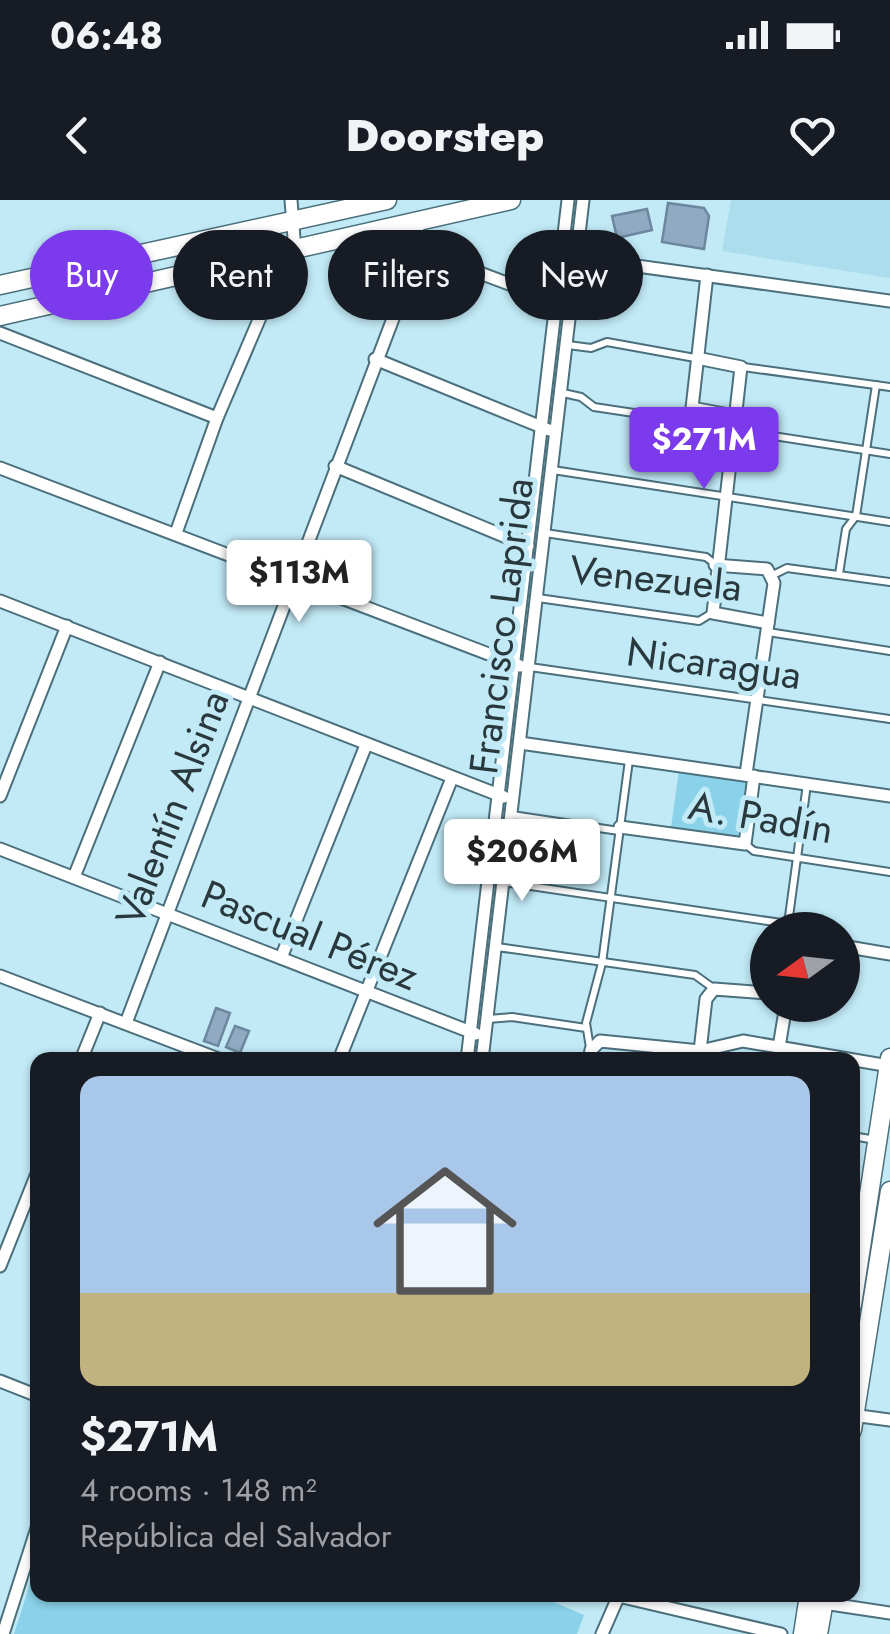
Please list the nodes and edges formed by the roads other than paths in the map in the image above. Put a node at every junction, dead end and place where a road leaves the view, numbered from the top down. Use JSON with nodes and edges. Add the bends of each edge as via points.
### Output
{"nodes":[{"id":1,"x":292,"y":200,"type":"edge"},
{"id":2,"x":387,"y":200,"type":"edge"},
{"id":3,"x":511,"y":200,"type":"edge"},
{"id":4,"x":568,"y":200,"type":"edge"},
{"id":5,"x":583,"y":200,"type":"edge"},
{"id":6,"x":296,"y":221,"type":"junction"},
{"id":7,"x":417,"y":222,"type":"junction"},
{"id":8,"x":294,"y":230,"type":"edge"},
{"id":9,"x":418,"y":230,"type":"edge"},
{"id":10,"x":565,"y":230,"type":"edge"},
{"id":11,"x":580,"y":230,"type":"edge"},
{"id":12,"x":308,"y":247,"type":"edge"},
{"id":13,"x":643,"y":267,"type":"edge"},
{"id":14,"x":707,"y":275,"type":"junction"},
{"id":15,"x":173,"y":280,"type":"edge"},
{"id":16,"x":0,"y":285,"type":"edge"},
{"id":17,"x":890,"y":301,"type":"edge"},
{"id":18,"x":259,"y":320,"type":"edge"},
{"id":19,"x":391,"y":320,"type":"edge"},
{"id":20,"x":557,"y":320,"type":"edge"},
{"id":21,"x":571,"y":320,"type":"edge"},
{"id":22,"x":1,"y":321,"type":"edge"},
{"id":23,"x":568,"y":345,"type":"junction"},
{"id":24,"x":696,"y":358,"type":"junction"},
{"id":25,"x":375,"y":359,"type":"junction"},
{"id":26,"x":741,"y":367,"type":"junction"},
{"id":27,"x":876,"y":385,"type":"junction"},
{"id":28,"x":890,"y":387,"type":"edge"},
{"id":29,"x":563,"y":393,"type":"junction"},
{"id":30,"x":692,"y":408,"type":"junction"},
{"id":31,"x":218,"y":418,"type":"junction"},
{"id":32,"x":734,"y":423,"type":"junction"},
{"id":33,"x":551,"y":431,"type":"junction"},
{"id":34,"x":866,"y":450,"type":"junction"},
{"id":35,"x":890,"y":454,"type":"edge"},
{"id":36,"x":335,"y":466,"type":"junction"},
{"id":37,"x":0,"y":468,"type":"edge"},
{"id":38,"x":553,"y":470,"type":"junction"},
{"id":39,"x":724,"y":497,"type":"junction"},
{"id":40,"x":856,"y":516,"type":"junction"},
{"id":41,"x":890,"y":522,"type":"edge"},
{"id":42,"x":176,"y":533,"type":"junction"},
{"id":43,"x":545,"y":533,"type":"junction"},
{"id":44,"x":528,"y":546,"type":"junction"},
{"id":45,"x":716,"y":564,"type":"junction"},
{"id":46,"x":839,"y":574,"type":"junction"},
{"id":47,"x":773,"y":575,"type":"junction"},
{"id":48,"x":294,"y":579,"type":"junction"},
{"id":49,"x":890,"y":582,"type":"edge"},
{"id":50,"x":538,"y":598,"type":"junction"},
{"id":51,"x":0,"y":601,"type":"edge"},
{"id":52,"x":713,"y":613,"type":"junction"},
{"id":53,"x":67,"y":626,"type":"junction"},
{"id":54,"x":767,"y":627,"type":"junction"},
{"id":55,"x":890,"y":651,"type":"edge"},
{"id":56,"x":160,"y":662,"type":"junction"},
{"id":57,"x":514,"y":665,"type":"junction"},
{"id":58,"x":529,"y":667,"type":"junction"},
{"id":59,"x":249,"y":699,"type":"junction"},
{"id":60,"x":757,"y":700,"type":"junction"},
{"id":61,"x":890,"y":719,"type":"edge"},
{"id":62,"x":520,"y":743,"type":"junction"},
{"id":63,"x":366,"y":745,"type":"junction"},
{"id":64,"x":630,"y":759,"type":"junction"},
{"id":65,"x":750,"y":775,"type":"junction"},
{"id":66,"x":452,"y":778,"type":"junction"},
{"id":67,"x":808,"y":784,"type":"junction"},
{"id":68,"x":0,"y":796,"type":"edge"},
{"id":69,"x":500,"y":796,"type":"junction"},
{"id":70,"x":890,"y":796,"type":"edge"},
{"id":71,"x":513,"y":800,"type":"junction"},
{"id":72,"x":512,"y":816,"type":"junction"},
{"id":73,"x":620,"y":829,"type":"junction"},
{"id":74,"x":745,"y":844,"type":"junction"},
{"id":75,"x":0,"y":849,"type":"edge"},
{"id":76,"x":798,"y":858,"type":"junction"},
{"id":77,"x":890,"y":872,"type":"edge"},
{"id":78,"x":74,"y":877,"type":"junction"},
{"id":79,"x":503,"y":882,"type":"junction"},
{"id":80,"x":611,"y":898,"type":"junction"},
{"id":81,"x":792,"y":912,"type":"edge"},
{"id":82,"x":166,"y":914,"type":"junction"},
{"id":83,"x":750,"y":921,"type":"edge"},
{"id":84,"x":496,"y":946,"type":"junction"},
{"id":85,"x":860,"y":949,"type":"edge"},
{"id":86,"x":890,"y":954,"type":"edge"},
{"id":87,"x":280,"y":958,"type":"junction"},
{"id":88,"x":602,"y":963,"type":"junction"},
{"id":89,"x":0,"y":976,"type":"edge"},
{"id":90,"x":714,"y":989,"type":"junction"},
{"id":91,"x":750,"y":992,"type":"edge"},
{"id":92,"x":367,"y":994,"type":"junction"},
{"id":93,"x":100,"y":1014,"type":"junction"},
{"id":94,"x":487,"y":1019,"type":"junction"},
{"id":95,"x":784,"y":1022,"type":"edge"},
{"id":96,"x":126,"y":1023,"type":"junction"},
{"id":97,"x":586,"y":1028,"type":"junction"},
{"id":98,"x":470,"y":1032,"type":"junction"},
{"id":99,"x":484,"y":1038,"type":"junction"},
{"id":100,"x":764,"y":1044,"type":"junction"},
{"id":101,"x":780,"y":1046,"type":"junction"},
{"id":102,"x":85,"y":1052,"type":"edge"},
{"id":103,"x":197,"y":1052,"type":"edge"},
{"id":104,"x":342,"y":1052,"type":"edge"},
{"id":105,"x":468,"y":1052,"type":"edge"},
{"id":106,"x":483,"y":1052,"type":"edge"},
{"id":107,"x":590,"y":1052,"type":"edge"},
{"id":108,"x":592,"y":1052,"type":"edge"},
{"id":109,"x":700,"y":1052,"type":"junction"},
{"id":110,"x":762,"y":1052,"type":"edge"},
{"id":111,"x":819,"y":1052,"type":"edge"},
{"id":112,"x":860,"y":1058,"type":"edge"},
{"id":113,"x":890,"y":1063,"type":"edge"},
{"id":114,"x":860,"y":1137,"type":"edge"},
{"id":115,"x":878,"y":1140,"type":"junction"},
{"id":116,"x":890,"y":1190,"type":"edge"},
{"id":117,"x":30,"y":1191,"type":"edge"},
{"id":118,"x":860,"y":1206,"type":"edge"},
{"id":119,"x":0,"y":1266,"type":"edge"},
{"id":120,"x":860,"y":1295,"type":"edge"},
{"id":121,"x":0,"y":1381,"type":"edge"},
{"id":122,"x":30,"y":1393,"type":"edge"},
{"id":123,"x":860,"y":1420,"type":"edge"},
{"id":124,"x":890,"y":1420,"type":"edge"},
{"id":125,"x":30,"y":1551,"type":"edge"},
{"id":126,"x":615,"y":1602,"type":"edge"},
{"id":127,"x":643,"y":1602,"type":"edge"},
{"id":128,"x":814,"y":1602,"type":"edge"},
{"id":129,"x":816,"y":1602,"type":"edge"},
{"id":130,"x":836,"y":1602,"type":"edge"},
{"id":131,"x":890,"y":1613,"type":"edge"},
{"id":132,"x":4,"y":1634,"type":"edge"},
{"id":133,"x":602,"y":1634,"type":"edge"},
{"id":134,"x":781,"y":1634,"type":"edge"},
{"id":135,"x":802,"y":1634,"type":"edge"},
{"id":136,"x":818,"y":1634,"type":"edge"}],
"edges":[{"from":1,"to":6,"type":"street"},
{"from":2,"to":6,"type":"main road"},
{"from":3,"to":7,"type":"main road"},
{"from":4,"to":10,"type":"street","name":"Francisco Laprida"},
{"from":5,"to":11,"type":"street","name":"Francisco Laprida"},
{"from":6,"to":8,"type":"street"},
{"from":6,"to":16,"type":"main road"},
{"from":7,"to":9,"type":"street","name":"Valentín Alsina"},
{"from":7,"to":12,"type":"main road"},
{"from":13,"to":14,"type":"street"},
{"from":14,"to":17,"type":"street"},
{"from":14,"to":24,"type":"street"},
{"from":15,"to":22,"type":"main road"},
{"from":18,"to":31,"type":"street"},
{"from":19,"to":25,"type":"street","name":"Valentín Alsina"},
{"from":20,"to":33,"type":"street","name":"Francisco Laprida"},
{"from":21,"to":23,"type":"street","name":"Francisco Laprida"},
{"from":22,"to":31,"type":"street"},
{"from":23,"to":24,"type":"lane","via":[[607,342]]},
{"from":23,"to":29,"type":"street","name":"Francisco Laprida"},
{"from":24,"to":26,"type":"street"},
{"from":24,"to":30,"type":"street"},
{"from":25,"to":33,"type":"street"},
{"from":25,"to":36,"type":"street","name":"Valentín Alsina"},
{"from":26,"to":27,"type":"lane"},
{"from":26,"to":32,"type":"street"},
{"from":27,"to":28,"type":"lane"},
{"from":27,"to":34,"type":"lane"},
{"from":29,"to":30,"type":"lane","via":[[594,407],[674,419]]},
{"from":29,"to":33,"type":"street","name":"Francisco Laprida"},
{"from":30,"to":32,"type":"street"},
{"from":31,"to":42,"type":"street"},
{"from":32,"to":34,"type":"lane"},
{"from":32,"to":39,"type":"street"},
{"from":33,"to":38,"type":"street","name":"Francisco Laprida"},
{"from":33,"to":44,"type":"street","name":"Francisco Laprida"},
{"from":34,"to":35,"type":"lane"},
{"from":34,"to":40,"type":"lane"},
{"from":36,"to":44,"type":"street"},
{"from":36,"to":48,"type":"street","name":"Valentín Alsina"},
{"from":37,"to":42,"type":"street"},
{"from":38,"to":39,"type":"lane"},
{"from":38,"to":43,"type":"street","name":"Francisco Laprida"},
{"from":39,"to":40,"type":"lane"},
{"from":39,"to":45,"type":"street"},
{"from":40,"to":41,"type":"lane"},
{"from":40,"to":46,"type":"lane","via":[[846,529]]},
{"from":42,"to":48,"type":"street"},
{"from":43,"to":45,"type":"lane","via":[[706,557]]},
{"from":43,"to":50,"type":"street","name":"Francisco Laprida"},
{"from":44,"to":57,"type":"street","name":"Francisco Laprida"},
{"from":45,"to":47,"type":"street"},
{"from":45,"to":52,"type":"street"},
{"from":46,"to":47,"type":"lane","via":[[787,568]]},
{"from":46,"to":49,"type":"lane"},
{"from":47,"to":54,"type":"street"},
{"from":48,"to":57,"type":"street"},
{"from":48,"to":59,"type":"street","name":"Valentín Alsina"},
{"from":50,"to":52,"type":"lane","name":"Venezuela","via":[[700,622]]},
{"from":50,"to":58,"type":"street","name":"Francisco Laprida"},
{"from":51,"to":53,"type":"street"},
{"from":52,"to":54,"type":"street","name":"Venezuela"},
{"from":53,"to":56,"type":"street"},
{"from":53,"to":68,"type":"street"},
{"from":54,"to":55,"type":"lane","name":"Venezuela"},
{"from":54,"to":60,"type":"street"},
{"from":56,"to":59,"type":"street"},
{"from":56,"to":78,"type":"street"},
{"from":57,"to":58,"type":"street"},
{"from":57,"to":69,"type":"street","name":"Francisco Laprida"},
{"from":58,"to":60,"type":"lane","name":"Nicaragua"},
{"from":58,"to":62,"type":"street","name":"Francisco Laprida"},
{"from":59,"to":63,"type":"street"},
{"from":59,"to":82,"type":"street","name":"Valentín Alsina"},
{"from":60,"to":61,"type":"lane","name":"Nicaragua"},
{"from":60,"to":65,"type":"street"},
{"from":62,"to":64,"type":"street"},
{"from":62,"to":71,"type":"street","name":"Francisco Laprida"},
{"from":63,"to":66,"type":"street"},
{"from":63,"to":87,"type":"street"},
{"from":64,"to":65,"type":"street"},
{"from":64,"to":73,"type":"lane"},
{"from":65,"to":67,"type":"street"},
{"from":65,"to":74,"type":"street"},
{"from":66,"to":69,"type":"street"},
{"from":66,"to":92,"type":"street"},
{"from":67,"to":70,"type":"street"},
{"from":67,"to":76,"type":"lane"},
{"from":69,"to":71,"type":"street"},
{"from":69,"to":98,"type":"street","name":"Francisco Laprida"},
{"from":71,"to":72,"type":"street","name":"Francisco Laprida"},
{"from":72,"to":73,"type":"lane","name":"A. Padín"},
{"from":72,"to":79,"type":"street","name":"Francisco Laprida"},
{"from":73,"to":74,"type":"street","name":"A. Padín"},
{"from":73,"to":80,"type":"lane"},
{"from":74,"to":76,"type":"lane","name":"A. Padín"},
{"from":75,"to":78,"type":"street","name":"Pascual Pérez"},
{"from":76,"to":77,"type":"lane","name":"A. Padín"},
{"from":76,"to":81,"type":"lane"},
{"from":78,"to":82,"type":"street","name":"Pascual Pérez"},
{"from":79,"to":80,"type":"lane"},
{"from":79,"to":84,"type":"street","name":"Francisco Laprida"},
{"from":80,"to":83,"type":"lane"},
{"from":80,"to":88,"type":"lane"},
{"from":82,"to":87,"type":"street","name":"Pascual Pérez"},
{"from":82,"to":96,"type":"street","name":"Valentín Alsina"},
{"from":84,"to":88,"type":"lane"},
{"from":84,"to":94,"type":"street","name":"Francisco Laprida"},
{"from":85,"to":86,"type":"street"},
{"from":87,"to":92,"type":"street","name":"Pascual Pérez"},
{"from":88,"to":90,"type":"lane","via":[[695,976]]},
{"from":88,"to":97,"type":"lane"},
{"from":89,"to":93,"type":"street"},
{"from":90,"to":91,"type":"street"},
{"from":90,"to":109,"type":"street","via":[[706,999]]},
{"from":92,"to":98,"type":"street","name":"Pascual Pérez"},
{"from":92,"to":104,"type":"street"},
{"from":93,"to":96,"type":"street"},
{"from":93,"to":102,"type":"street"},
{"from":94,"to":97,"type":"lane"},
{"from":94,"to":99,"type":"street","name":"Francisco Laprida"},
{"from":95,"to":101,"type":"street"},
{"from":96,"to":103,"type":"street"},
{"from":97,"to":107,"type":"lane"},
{"from":98,"to":99,"type":"street","name":"Pascual Pérez"},
{"from":98,"to":105,"type":"street","name":"Francisco Laprida"},
{"from":99,"to":106,"type":"street","name":"Francisco Laprida"},
{"from":100,"to":101,"type":"street"},
{"from":100,"to":109,"type":"street","via":[[730,1041]]},
{"from":100,"to":110,"type":"street"},
{"from":101,"to":111,"type":"street"},
{"from":108,"to":109,"type":"street","via":[[609,1040]]},
{"from":112,"to":113,"type":"street"},
{"from":113,"to":115,"type":"main road"},
{"from":114,"to":115,"type":"lane"},
{"from":115,"to":118,"type":"main road"},
{"from":116,"to":120,"type":"main road"},
{"from":117,"to":119,"type":"street"},
{"from":121,"to":122,"type":"street"},
{"from":123,"to":124,"type":"street"},
{"from":125,"to":132,"type":"street"},
{"from":126,"to":133,"type":"street"},
{"from":127,"to":134,"type":"street"},
{"from":128,"to":135,"type":"main road"},
{"from":129,"to":136,"type":"main road"},
{"from":130,"to":131,"type":"street"}]}
